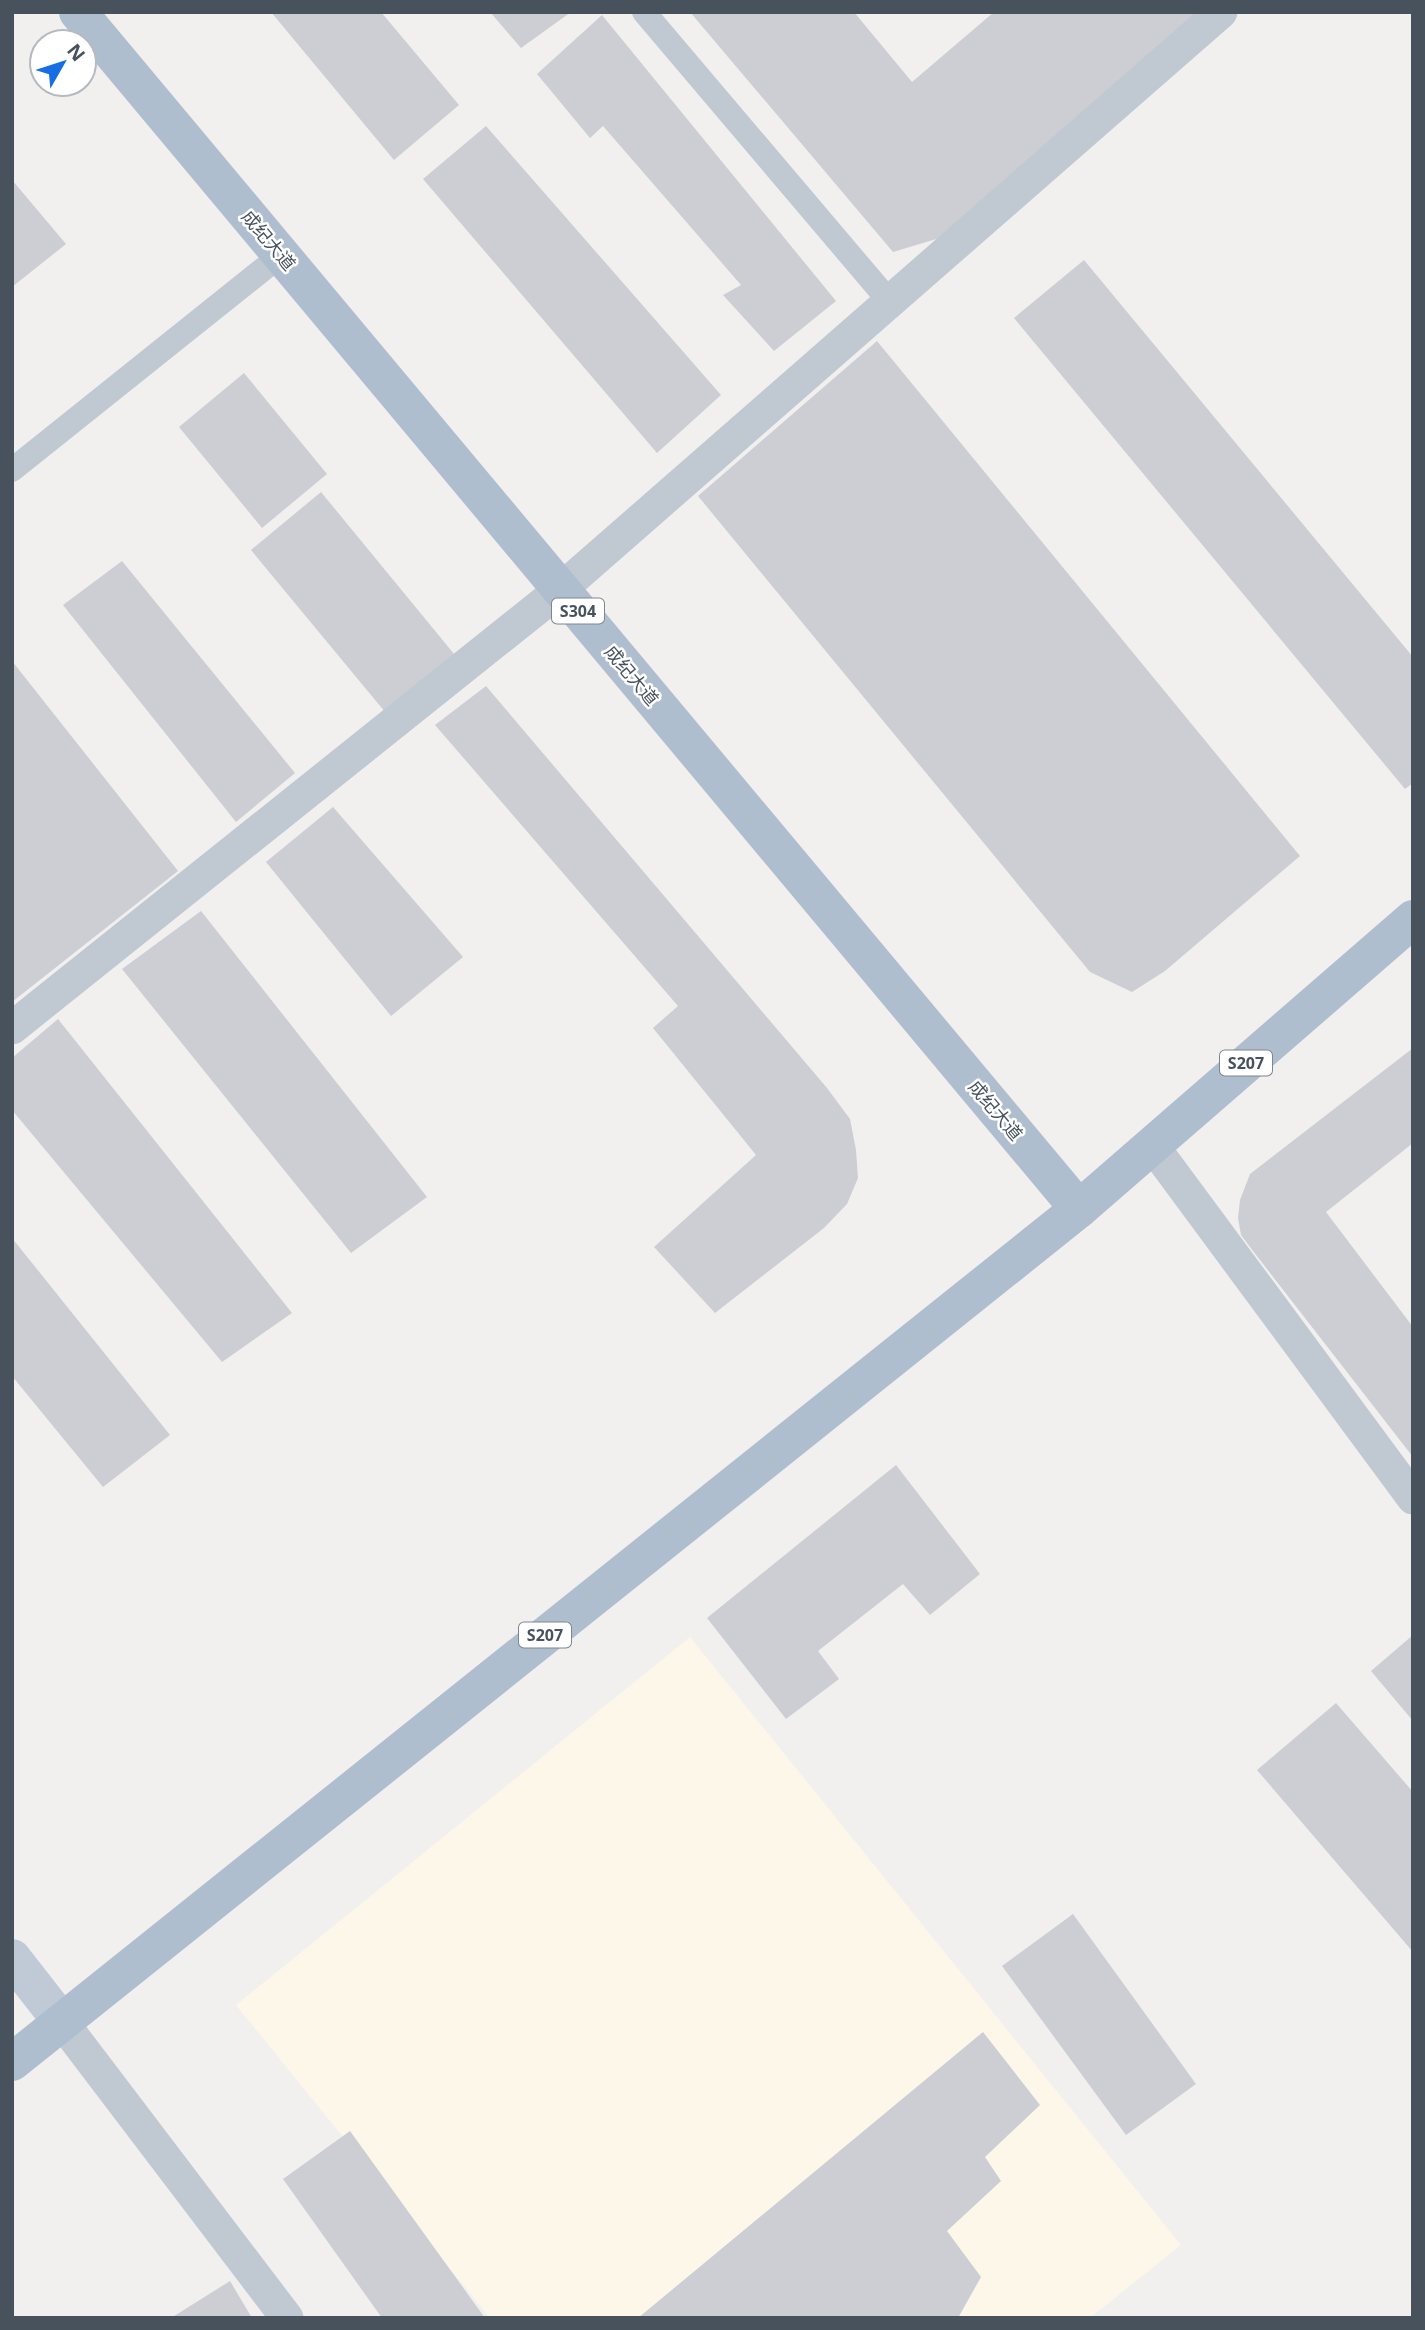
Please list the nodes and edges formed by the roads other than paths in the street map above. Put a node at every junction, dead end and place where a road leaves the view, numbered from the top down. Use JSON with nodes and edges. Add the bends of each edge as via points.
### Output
{"nodes":[{"id":1,"x":78,"y":12,"type":"edge"},
{"id":2,"x":644,"y":12,"type":"edge"},
{"id":3,"x":1221,"y":12,"type":"edge"},
{"id":4,"x":281,"y":255,"type":"junction"},
{"id":5,"x":890,"y":302,"type":"junction"},
{"id":6,"x":12,"y":470,"type":"edge"},
{"id":7,"x":560,"y":590,"type":"junction"},
{"id":8,"x":1413,"y":919,"type":"edge"},
{"id":9,"x":12,"y":1028,"type":"edge"},
{"id":10,"x":1152,"y":1144,"type":"junction"},
{"id":11,"x":1079,"y":1209,"type":"junction"},
{"id":12,"x":1413,"y":1498,"type":"edge"},
{"id":13,"x":12,"y":1958,"type":"edge"},
{"id":14,"x":62,"y":2022,"type":"junction"},
{"id":15,"x":12,"y":2062,"type":"edge"},
{"id":16,"x":287,"y":2318,"type":"edge"}],
"edges":[{"from":1,"to":4,"type":"main road","name":"成纪大道","number":"S304"},
{"from":2,"to":5,"type":"street"},
{"from":3,"to":5,"type":"street"},
{"from":4,"to":6,"type":"street"},
{"from":4,"to":7,"type":"main road","name":"成纪大道","number":"S304"},
{"from":5,"to":7,"type":"street"},
{"from":7,"to":9,"type":"street"},
{"from":7,"to":11,"type":"main road","name":"成纪大道","number":"S304"},
{"from":8,"to":10,"type":"main road","number":"S207"},
{"from":10,"to":11,"type":"main road","number":"S207"},
{"from":10,"to":12,"type":"street"},
{"from":11,"to":14,"type":"main road","number":"S207"},
{"from":13,"to":14,"type":"main road"},
{"from":14,"to":15,"type":"main road","number":"S207"},
{"from":14,"to":16,"type":"street"}]}
